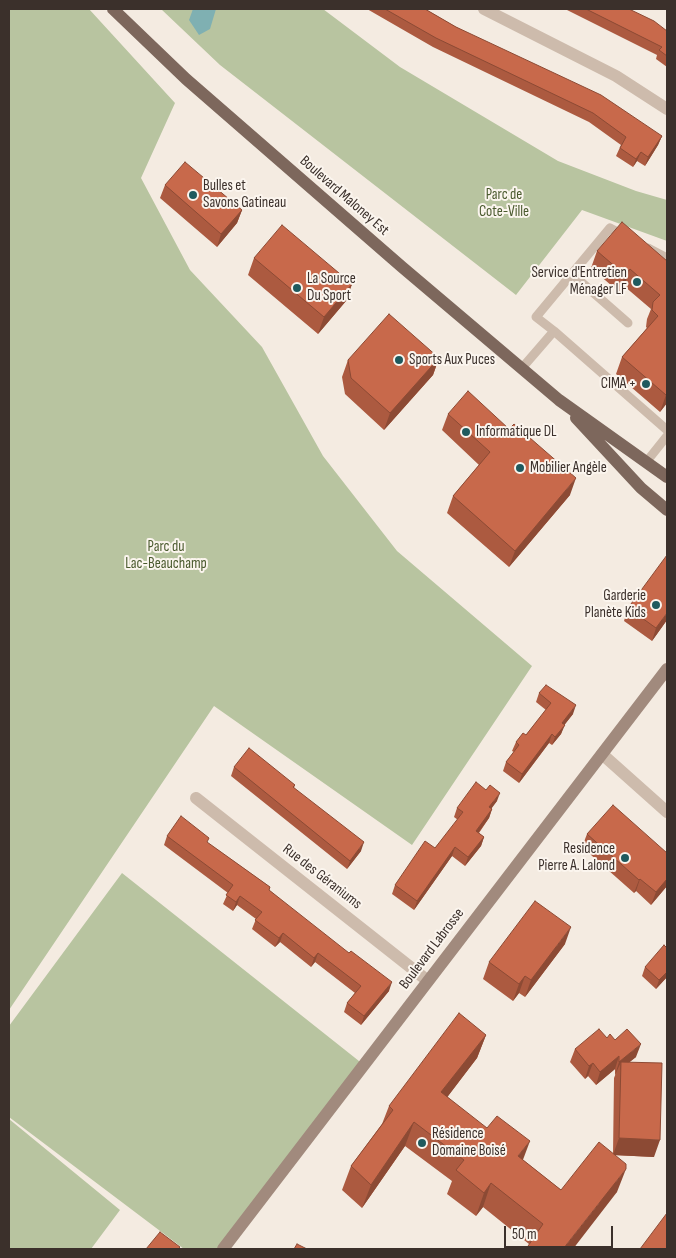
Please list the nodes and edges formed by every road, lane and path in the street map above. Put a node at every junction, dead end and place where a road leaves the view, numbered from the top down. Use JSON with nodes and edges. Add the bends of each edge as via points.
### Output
{"nodes":[{"id":1,"x":113,"y":9,"type":"edge"},
{"id":2,"x":484,"y":9,"type":"edge"},
{"id":3,"x":667,"y":109,"type":"edge"},
{"id":4,"x":667,"y":258,"type":"edge"},
{"id":5,"x":572,"y":274,"type":"junction"},
{"id":6,"x":628,"y":322,"type":"dead end"},
{"id":7,"x":554,"y":331,"type":"junction"},
{"id":8,"x":522,"y":368,"type":"junction"},
{"id":9,"x":559,"y":400,"type":"junction"},
{"id":10,"x":667,"y":430,"type":"edge"},
{"id":11,"x":667,"y":436,"type":"edge"},
{"id":12,"x":647,"y":461,"type":"junction"},
{"id":13,"x":667,"y":476,"type":"edge"},
{"id":14,"x":667,"y":510,"type":"edge"},
{"id":15,"x":667,"y":668,"type":"edge"},
{"id":16,"x":602,"y":754,"type":"junction"},
{"id":17,"x":196,"y":798,"type":"dead end"},
{"id":18,"x":667,"y":812,"type":"edge"},
{"id":19,"x":428,"y":981,"type":"junction"},
{"id":20,"x":223,"y":1249,"type":"edge"}],
"edges":[{"from":1,"to":8,"type":"main road","name":"Boulevard Maloney Est","via":[[241,128]]},
{"from":2,"to":3,"type":"street","via":[[616,76]]},
{"from":4,"to":5,"type":"lane","via":[[610,228]]},
{"from":5,"to":6,"type":"lane"},
{"from":5,"to":7,"type":"lane","via":[[536,317]]},
{"from":7,"to":8,"type":"lane"},
{"from":7,"to":10,"type":"lane"},
{"from":8,"to":9,"type":"main road","name":"Boulevard Maloney Est"},
{"from":9,"to":12,"type":"main road","name":"Boulevard Maloney Est"},
{"from":9,"to":14,"type":"main road","name":"Boulevard Maloney Est","via":[[641,488]]},
{"from":11,"to":12,"type":"lane"},
{"from":12,"to":13,"type":"main road","name":"Boulevard Maloney Est"},
{"from":15,"to":16,"type":"main road","name":"Boulevard Labrosse"},
{"from":16,"to":18,"type":"street"},
{"from":16,"to":19,"type":"main road","name":"Boulevard Labrosse"},
{"from":17,"to":19,"type":"street","name":"Rue des Géraniums"},
{"from":19,"to":20,"type":"main road","name":"Boulevard Labrosse"}]}
